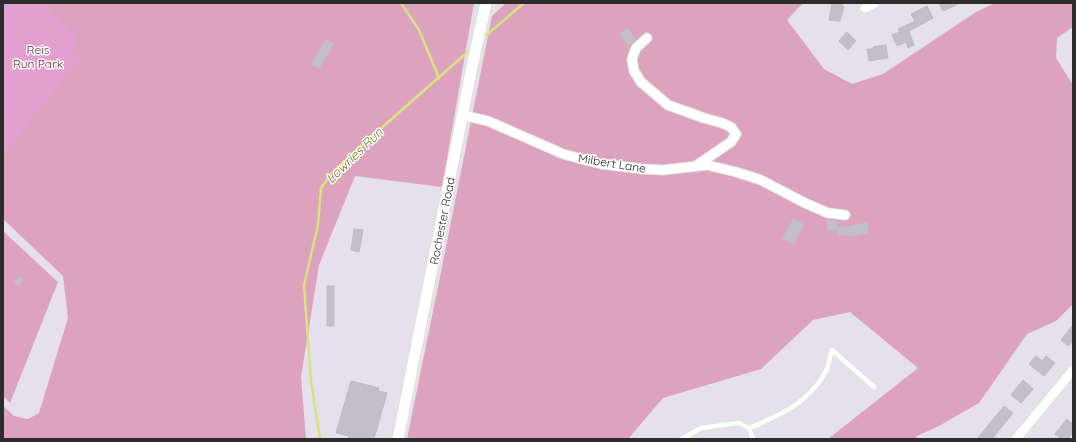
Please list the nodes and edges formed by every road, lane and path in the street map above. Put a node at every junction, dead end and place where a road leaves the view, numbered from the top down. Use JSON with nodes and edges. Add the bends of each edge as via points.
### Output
{"nodes":[{"id":1,"x":486,"y":3,"type":"edge"},
{"id":2,"x":875,"y":3,"type":"edge"},
{"id":3,"x":865,"y":8,"type":"dead end"},
{"id":4,"x":647,"y":38,"type":"dead end"},
{"id":5,"x":462,"y":115,"type":"junction"},
{"id":6,"x":697,"y":166,"type":"junction"},
{"id":7,"x":845,"y":216,"type":"dead end"},
{"id":8,"x":1073,"y":370,"type":"edge"},
{"id":9,"x":874,"y":387,"type":"dead end"},
{"id":10,"x":749,"y":428,"type":"junction"},
{"id":11,"x":398,"y":439,"type":"edge"},
{"id":12,"x":682,"y":439,"type":"edge"},
{"id":13,"x":753,"y":439,"type":"edge"},
{"id":14,"x":1016,"y":439,"type":"edge"}],
"edges":[{"from":1,"to":5,"type":"street","name":"Rochester Road"},
{"from":2,"to":3,"type":"street"},
{"from":4,"to":6,"type":"street","name":"Milbert Lane","via":[[636,48],[632,59],[634,71],[641,82],[668,105],[722,123],[731,127],[736,134],[731,142]]},
{"from":5,"to":6,"type":"street","name":"Milbert Lane","via":[[488,121],[563,154],[601,164],[664,170]]},
{"from":5,"to":11,"type":"street","name":"Rochester Road"},
{"from":6,"to":7,"type":"street","name":"Milbert Lane","via":[[707,165],[761,180],[828,213]]},
{"from":8,"to":14,"type":"street"},
{"from":9,"to":10,"type":"lane","via":[[832,350],[826,370],[806,397],[774,418]]},
{"from":10,"to":12,"type":"lane","via":[[739,423],[701,428]]},
{"from":10,"to":13,"type":"lane"}]}
